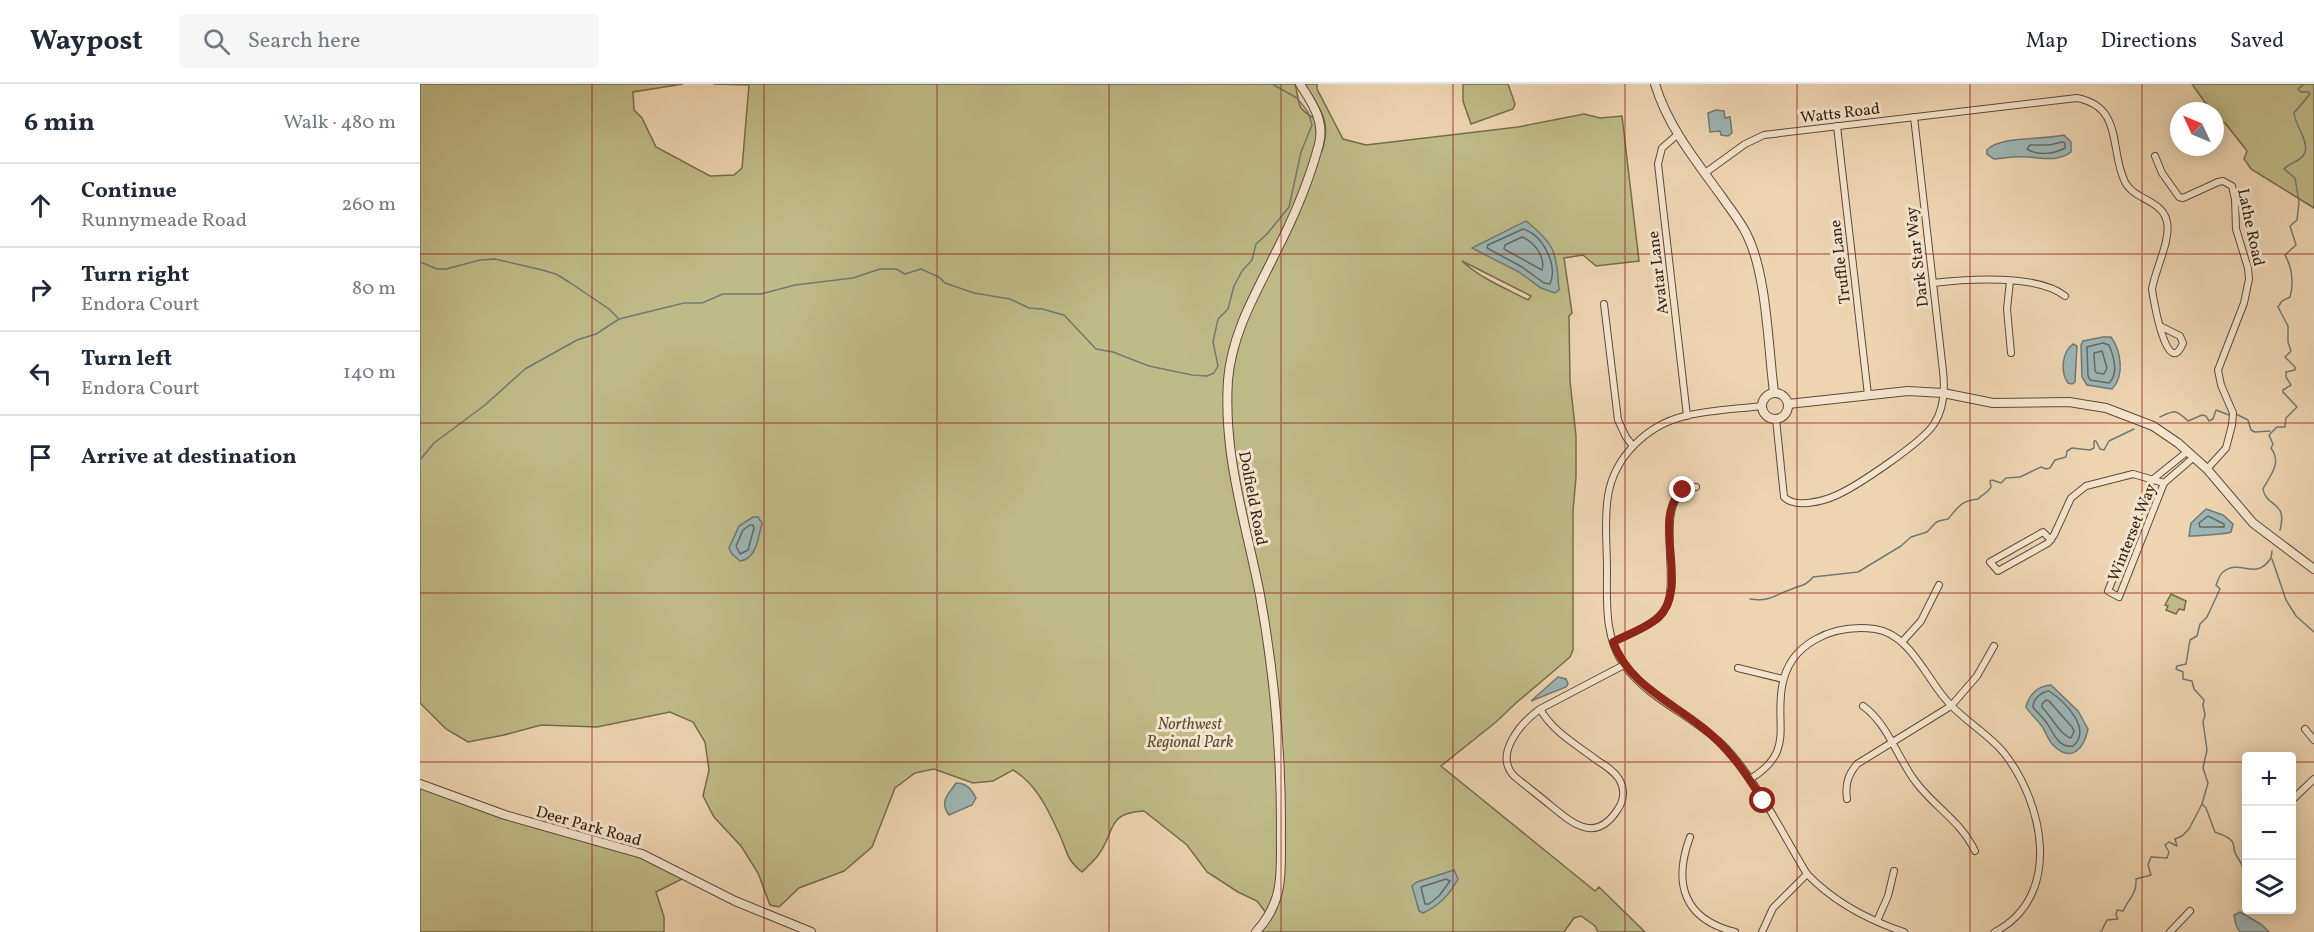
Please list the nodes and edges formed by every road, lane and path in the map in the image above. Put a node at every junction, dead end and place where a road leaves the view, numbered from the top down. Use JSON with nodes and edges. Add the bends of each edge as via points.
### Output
{"nodes":[{"id":1,"x":1300,"y":84,"type":"edge"},
{"id":2,"x":1655,"y":84,"type":"edge"},
{"id":3,"x":1914,"y":117,"type":"junction"},
{"id":4,"x":1837,"y":126,"type":"junction"},
{"id":5,"x":1677,"y":135,"type":"junction"},
{"id":6,"x":2155,"y":156,"type":"dead end"},
{"id":7,"x":1705,"y":173,"type":"junction"},
{"id":8,"x":2010,"y":281,"type":"junction"},
{"id":9,"x":1933,"y":283,"type":"junction"},
{"id":10,"x":2065,"y":296,"type":"dead end"},
{"id":11,"x":1604,"y":304,"type":"dead end"},
{"id":12,"x":2160,"y":326,"type":"dead end"},
{"id":13,"x":2012,"y":353,"type":"dead end"},
{"id":14,"x":1774,"y":392,"type":"junction"},
{"id":15,"x":1943,"y":393,"type":"junction"},
{"id":16,"x":1868,"y":395,"type":"junction"},
{"id":17,"x":1788,"y":404,"type":"junction"},
{"id":18,"x":1762,"y":406,"type":"junction"},
{"id":19,"x":1687,"y":416,"type":"junction"},
{"id":20,"x":1776,"y":419,"type":"junction"},
{"id":21,"x":1633,"y":446,"type":"junction"},
{"id":22,"x":2191,"y":454,"type":"junction"},
{"id":23,"x":2207,"y":469,"type":"junction"},
{"id":24,"x":2152,"y":480,"type":"junction"},
{"id":25,"x":2164,"y":483,"type":"junction"},
{"id":26,"x":1696,"y":487,"type":"dead end"},
{"id":27,"x":2051,"y":540,"type":"junction"},
{"id":28,"x":2314,"y":569,"type":"edge"},
{"id":29,"x":1939,"y":585,"type":"dead end"},
{"id":30,"x":1613,"y":642,"type":"junction"},
{"id":31,"x":1902,"y":642,"type":"junction"},
{"id":32,"x":1994,"y":646,"type":"dead end"},
{"id":33,"x":1624,"y":665,"type":"junction"},
{"id":34,"x":1738,"y":668,"type":"dead end"},
{"id":35,"x":1784,"y":679,"type":"junction"},
{"id":36,"x":1863,"y":706,"type":"dead end"},
{"id":37,"x":1951,"y":706,"type":"junction"},
{"id":38,"x":1540,"y":709,"type":"junction"},
{"id":39,"x":2304,"y":729,"type":"dead end"},
{"id":40,"x":2314,"y":740,"type":"edge"},
{"id":41,"x":1892,"y":742,"type":"junction"},
{"id":42,"x":1749,"y":779,"type":"junction"},
{"id":43,"x":2314,"y":779,"type":"edge"},
{"id":44,"x":420,"y":784,"type":"edge"},
{"id":45,"x":2296,"y":796,"type":"edge"},
{"id":46,"x":1847,"y":799,"type":"dead end"},
{"id":47,"x":1690,"y":837,"type":"dead end"},
{"id":48,"x":1975,"y":851,"type":"dead end"},
{"id":49,"x":1894,"y":871,"type":"dead end"},
{"id":50,"x":1807,"y":874,"type":"junction"},
{"id":51,"x":2190,"y":911,"type":"dead end"},
{"id":52,"x":1877,"y":921,"type":"junction"},
{"id":53,"x":811,"y":932,"type":"edge"},
{"id":54,"x":1256,"y":932,"type":"edge"},
{"id":55,"x":1735,"y":932,"type":"edge"},
{"id":56,"x":1762,"y":932,"type":"edge"},
{"id":57,"x":1905,"y":932,"type":"edge"},
{"id":58,"x":1995,"y":932,"type":"edge"},
{"id":59,"x":2170,"y":932,"type":"edge"}],
"edges":[{"from":1,"to":54,"type":"street","name":"Dolfield Road","via":[[1319,118],[1320,144],[1284,237],[1238,330],[1228,380],[1232,468],[1270,652],[1282,776],[1279,896]]},
{"from":2,"to":5,"type":"street"},
{"from":3,"to":4,"type":"street","name":"Watts Road"},
{"from":3,"to":9,"type":"street","name":"Dark Star Way"},
{"from":3,"to":12,"type":"street","name":"Watts Road","via":[[2077,98],[2102,109],[2112,127],[2126,184],[2161,210],[2167,220],[2152,289]]},
{"from":4,"to":7,"type":"street","name":"Watts Road","via":[[1754,138]]},
{"from":4,"to":16,"type":"street","name":"Truffle Lane"},
{"from":5,"to":7,"type":"street"},
{"from":5,"to":19,"type":"street","name":"Avatar Lane","via":[[1665,144],[1658,158]]},
{"from":6,"to":23,"type":"street","name":"Lathe Road","via":[[2179,197],[2218,182],[2232,186],[2236,229],[2248,268],[2244,303],[2218,370],[2233,413],[2232,424],[2226,448]]},
{"from":7,"to":14,"type":"street","via":[[1747,234],[1756,256]]},
{"from":8,"to":9,"type":"street","via":[[1978,278]]},
{"from":8,"to":10,"type":"street","via":[[2047,286]]},
{"from":8,"to":13,"type":"street","via":[[2007,309]]},
{"from":9,"to":15,"type":"street","name":"Dark Star Way"},
{"from":11,"to":21,"type":"street","via":[[1618,420]]},
{"from":14,"to":17,"type":"street","via":[[1784,396]]},
{"from":14,"to":18,"type":"street","via":[[1765,396]]},
{"from":15,"to":16,"type":"street"},
{"from":15,"to":20,"type":"street","name":"Dark Star Way","via":[[1938,416],[1917,442],[1838,495],[1798,503],[1784,497]]},
{"from":15,"to":22,"type":"street","via":[[1993,403],[2069,402],[2106,408],[2152,426]]},
{"from":16,"to":17,"type":"street"},
{"from":17,"to":20,"type":"street","via":[[1784,415]]},
{"from":18,"to":19,"type":"street"},
{"from":18,"to":20,"type":"street","via":[[1766,416]]},
{"from":19,"to":21,"type":"street","via":[[1662,425]]},
{"from":21,"to":30,"type":"street","via":[[1614,475],[1606,508],[1607,614]]},
{"from":22,"to":23,"type":"street"},
{"from":22,"to":24,"type":"street","name":"Winterset Way"},
{"from":22,"to":25,"type":"street","name":"Winterset Way"},
{"from":23,"to":28,"type":"street","via":[[2253,523]]},
{"from":24,"to":25,"type":"street"},
{"from":24,"to":25,"type":"street","name":"Winterset Way","via":[[2108,591],[2119,597]]},
{"from":24,"to":27,"type":"street","via":[[2133,474],[2080,489],[2068,503]]},
{"from":26,"to":30,"type":"street","via":[[1678,494],[1672,507],[1671,588],[1667,606],[1652,622]]},
{"from":27,"to":27,"type":"street","via":[[1998,571],[1990,562],[2043,532]]},
{"from":29,"to":31,"type":"street","via":[[1921,621]]},
{"from":30,"to":33,"type":"street"},
{"from":31,"to":35,"type":"street","via":[[1873,629],[1826,633],[1797,653]]},
{"from":31,"to":37,"type":"street"},
{"from":32,"to":37,"type":"street","via":[[1974,681]]},
{"from":33,"to":38,"type":"street"},
{"from":33,"to":42,"type":"street","via":[[1649,690],[1710,733]]},
{"from":34,"to":35,"type":"street"},
{"from":35,"to":42,"type":"street","via":[[1779,746],[1765,768]]},
{"from":36,"to":41,"type":"street","via":[[1874,714]]},
{"from":37,"to":41,"type":"street"},
{"from":37,"to":58,"type":"street","via":[[2012,764],[2030,801],[2039,838],[2041,864],[2034,888],[2017,915]]},
{"from":38,"to":38,"type":"street","via":[[1510,744],[1506,755],[1510,771],[1572,824],[1585,829],[1603,825],[1622,802],[1621,781],[1554,729]]},
{"from":39,"to":40,"type":"street"},
{"from":41,"to":46,"type":"street","via":[[1852,770],[1846,783]]},
{"from":41,"to":48,"type":"street","via":[[1917,784],[1961,827]]},
{"from":42,"to":50,"type":"street"},
{"from":43,"to":45,"type":"street"},
{"from":44,"to":53,"type":"street","name":"Deer Park Road","via":[[505,815],[642,854],[735,901]]},
{"from":47,"to":55,"type":"street","via":[[1681,871],[1684,891],[1704,918]]},
{"from":49,"to":52,"type":"street"},
{"from":50,"to":52,"type":"street","via":[[1835,900]]},
{"from":50,"to":56,"type":"street","via":[[1773,908]]},
{"from":51,"to":59,"type":"street"},
{"from":52,"to":57,"type":"street"}]}
